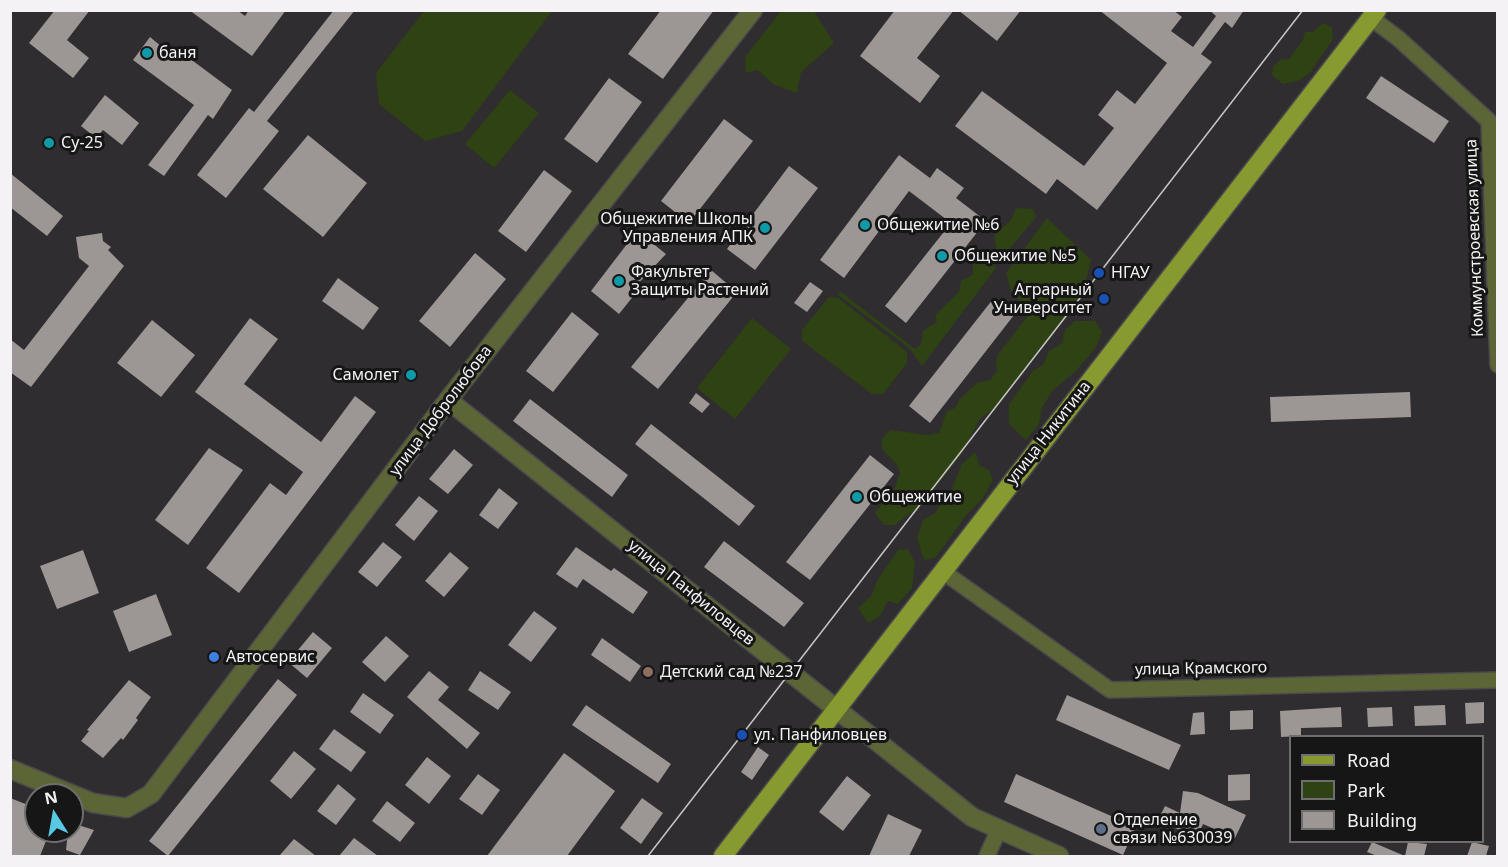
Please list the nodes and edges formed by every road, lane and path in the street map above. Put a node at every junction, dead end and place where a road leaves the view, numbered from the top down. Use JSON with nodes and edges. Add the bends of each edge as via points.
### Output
{"nodes":[{"id":1,"x":753,"y":10,"type":"edge"},
{"id":2,"x":1374,"y":14,"type":"edge"},
{"id":3,"x":1493,"y":132,"type":"edge"},
{"id":4,"x":1497,"y":365,"type":"edge"},
{"id":5,"x":448,"y":400,"type":"junction"},
{"id":6,"x":942,"y":571,"type":"junction"},
{"id":7,"x":1497,"y":680,"type":"edge"},
{"id":8,"x":837,"y":708,"type":"junction"},
{"id":9,"x":10,"y":770,"type":"edge"},
{"id":10,"x":999,"y":829,"type":"junction"},
{"id":11,"x":723,"y":856,"type":"edge"},
{"id":12,"x":987,"y":856,"type":"edge"},
{"id":13,"x":1059,"y":856,"type":"edge"}],
"edges":[{"from":1,"to":5,"type":"street","name":"улица Добролюбова"},
{"from":2,"to":3,"type":"street","name":"Коммунстроевская улица","via":[[1489,121]]},
{"from":2,"to":6,"type":"main road","name":"улица Никитина"},
{"from":3,"to":4,"type":"street","name":"Коммунстроевская улица"},
{"from":5,"to":8,"type":"street","name":"улица Панфиловцев"},
{"from":5,"to":9,"type":"street","name":"улица Добролюбова","via":[[151,794],[127,808],[93,803]]},
{"from":6,"to":7,"type":"street","name":"улица Крамского","via":[[1110,690]]},
{"from":6,"to":8,"type":"main road","name":"улица Никитина"},
{"from":8,"to":10,"type":"street","name":"улица Панфиловцев","via":[[972,817]]},
{"from":8,"to":11,"type":"main road","name":"улица Никитина"},
{"from":10,"to":12,"type":"street"},
{"from":10,"to":13,"type":"street","name":"улица Панфиловцев"}]}
